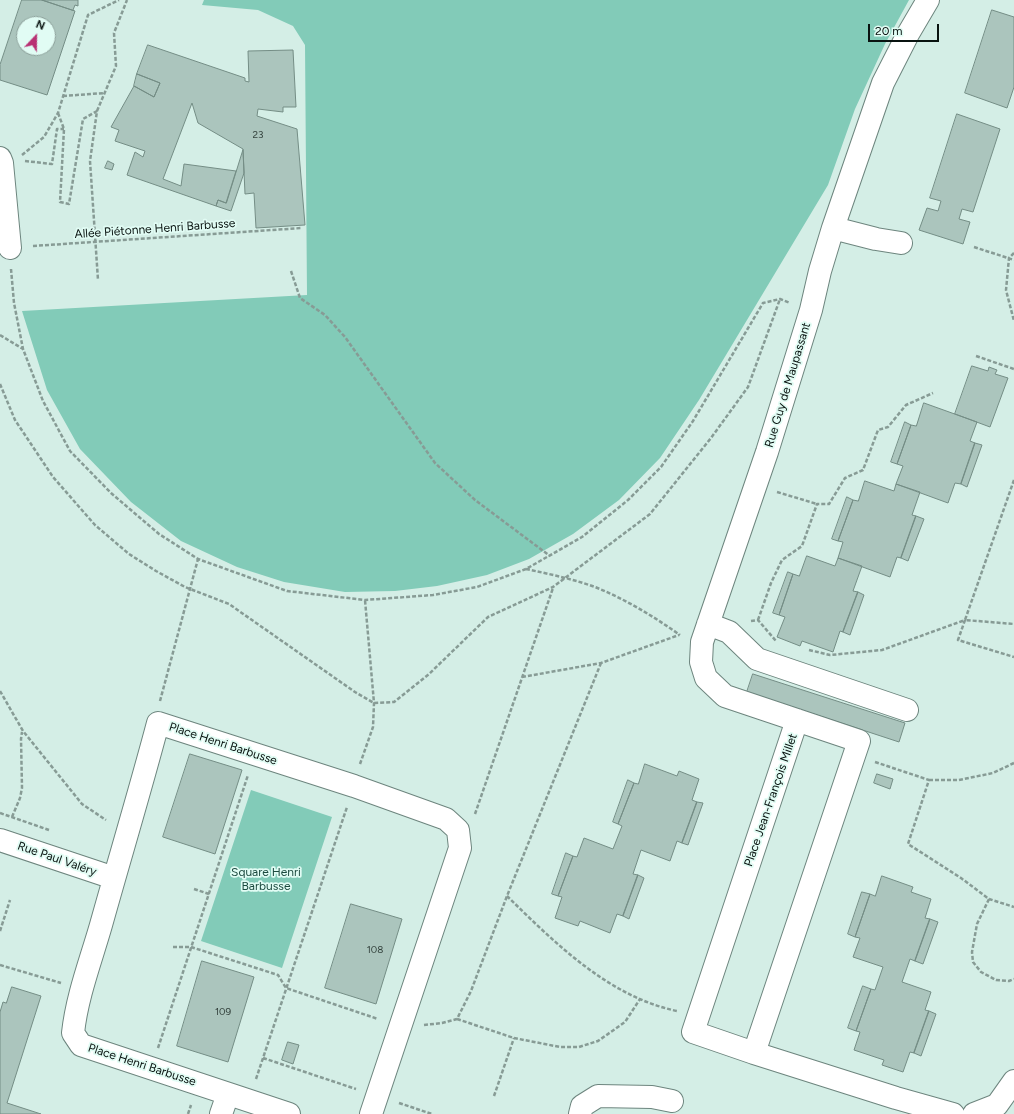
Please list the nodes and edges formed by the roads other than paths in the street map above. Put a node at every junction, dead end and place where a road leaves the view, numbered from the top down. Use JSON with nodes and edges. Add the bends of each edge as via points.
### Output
{"nodes":[{"id":1,"x":928,"y":0,"type":"edge"},
{"id":2,"x":6,"y":160,"type":"edge"},
{"id":3,"x":833,"y":228,"type":"junction"},
{"id":4,"x":901,"y":243,"type":"dead end"},
{"id":5,"x":10,"y":248,"type":"road end"},
{"id":6,"x":708,"y":624,"type":"junction"},
{"id":7,"x":907,"y":710,"type":"dead end"},
{"id":8,"x":797,"y":720,"type":"junction"},
{"id":9,"x":0,"y":840,"type":"edge"},
{"id":10,"x":114,"y":878,"type":"junction"},
{"id":11,"x":754,"y":1053,"type":"junction"},
{"id":12,"x":1014,"y":1081,"type":"edge"},
{"id":13,"x":228,"y":1094,"type":"junction"},
{"id":14,"x":672,"y":1101,"type":"dead end"},
{"id":15,"x":374,"y":1105,"type":"edge"},
{"id":16,"x":275,"y":1112,"type":"edge"},
{"id":17,"x":221,"y":1114,"type":"edge"},
{"id":18,"x":580,"y":1114,"type":"edge"},
{"id":19,"x":953,"y":1114,"type":"edge"},
{"id":20,"x":974,"y":1114,"type":"edge"}],
"edges":[{"from":1,"to":3,"type":"street","name":"Rue Guy de Maupassant","via":[[883,84]]},
{"from":2,"to":5,"type":"street"},
{"from":3,"to":4,"type":"street"},
{"from":3,"to":6,"type":"street","name":"Rue Guy de Maupassant","via":[[811,310],[756,485]]},
{"from":6,"to":7,"type":"street","via":[[728,632],[757,659]]},
{"from":6,"to":8,"type":"street","name":"Rue Guy de Maupassant","via":[[702,642],[701,662],[706,678],[725,696]]},
{"from":8,"to":11,"type":"street","name":"Place Jean-François Millet","via":[[693,1032]]},
{"from":8,"to":11,"type":"street","name":"Place Jean-François Millet","via":[[859,741]]},
{"from":9,"to":10,"type":"street","name":"Rue Paul Valéry"},
{"from":10,"to":13,"type":"street","name":"Place Henri Barbusse","via":[[74,1018],[73,1033],[81,1045]]},
{"from":10,"to":15,"type":"street","name":"Place Henri Barbusse","via":[[158,723],[354,786],[446,819],[458,830],[460,848]]},
{"from":11,"to":19,"type":"street","name":"Place Jean-François Millet"},
{"from":12,"to":20,"type":"street","via":[[997,1105]]},
{"from":13,"to":16,"type":"street","name":"Place Henri Barbusse"},
{"from":13,"to":17,"type":"street"},
{"from":14,"to":18,"type":"street","via":[[652,1097],[598,1096],[582,1106]]}]}
